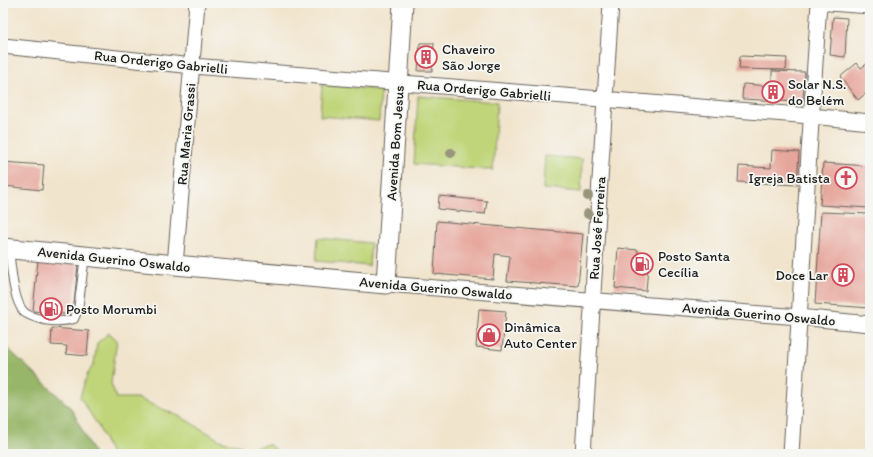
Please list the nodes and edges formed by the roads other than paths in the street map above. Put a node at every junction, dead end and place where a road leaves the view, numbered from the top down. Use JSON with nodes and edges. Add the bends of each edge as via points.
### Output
{"nodes":[{"id":1,"x":197,"y":3,"type":"edge"},
{"id":2,"x":403,"y":3,"type":"edge"},
{"id":3,"x":611,"y":3,"type":"edge"},
{"id":4,"x":819,"y":3,"type":"edge"},
{"id":5,"x":829,"y":3,"type":"edge"},
{"id":6,"x":870,"y":6,"type":"edge"},
{"id":7,"x":3,"y":46,"type":"edge"},
{"id":8,"x":193,"y":66,"type":"junction"},
{"id":9,"x":399,"y":83,"type":"junction"},
{"id":10,"x":605,"y":100,"type":"junction"},
{"id":11,"x":811,"y":116,"type":"junction"},
{"id":12,"x":870,"y":122,"type":"edge"},
{"id":13,"x":6,"y":248,"type":"edge"},
{"id":14,"x":85,"y":256,"type":"junction"},
{"id":15,"x":175,"y":265,"type":"junction"},
{"id":16,"x":386,"y":284,"type":"junction"},
{"id":17,"x":592,"y":301,"type":"junction"},
{"id":18,"x":799,"y":317,"type":"junction"},
{"id":19,"x":870,"y":324,"type":"edge"},
{"id":20,"x":583,"y":454,"type":"edge"},
{"id":21,"x":791,"y":454,"type":"edge"}],
"edges":[{"from":1,"to":8,"type":"street","name":"Rua Maria Grassi"},
{"from":2,"to":9,"type":"street","name":"Avenida Bom Jesus"},
{"from":3,"to":10,"type":"street","name":"Rua José Ferreira"},
{"from":4,"to":11,"type":"street"},
{"from":5,"to":6,"type":"street"},
{"from":7,"to":8,"type":"street","name":"Rua Orderigo Gabrielli"},
{"from":8,"to":9,"type":"street","name":"Rua Orderigo Gabrielli"},
{"from":8,"to":15,"type":"street","name":"Rua Maria Grassi"},
{"from":9,"to":10,"type":"street","name":"Rua Orderigo Gabrielli"},
{"from":9,"to":16,"type":"street","name":"Avenida Bom Jesus"},
{"from":10,"to":11,"type":"street","name":"Rua Orderigo Gabrielli"},
{"from":10,"to":17,"type":"street","name":"Rua José Ferreira"},
{"from":11,"to":12,"type":"street","name":"Rua Orderigo Gabrielli"},
{"from":11,"to":18,"type":"street"},
{"from":13,"to":14,"type":"street","name":"Avenida Guerino Oswaldo"},
{"from":13,"to":14,"type":"lane","via":[[16,294],[23,311],[35,318],[49,321],[60,322],[74,318],[78,310]]},
{"from":14,"to":15,"type":"street","name":"Avenida Guerino Oswaldo"},
{"from":15,"to":16,"type":"street","name":"Avenida Guerino Oswaldo"},
{"from":16,"to":17,"type":"street","name":"Avenida Guerino Oswaldo"},
{"from":17,"to":18,"type":"street","name":"Avenida Guerino Oswaldo"},
{"from":17,"to":20,"type":"street","name":"Rua José Ferreira"},
{"from":18,"to":19,"type":"street","name":"Avenida Guerino Oswaldo"},
{"from":18,"to":21,"type":"street"}]}
